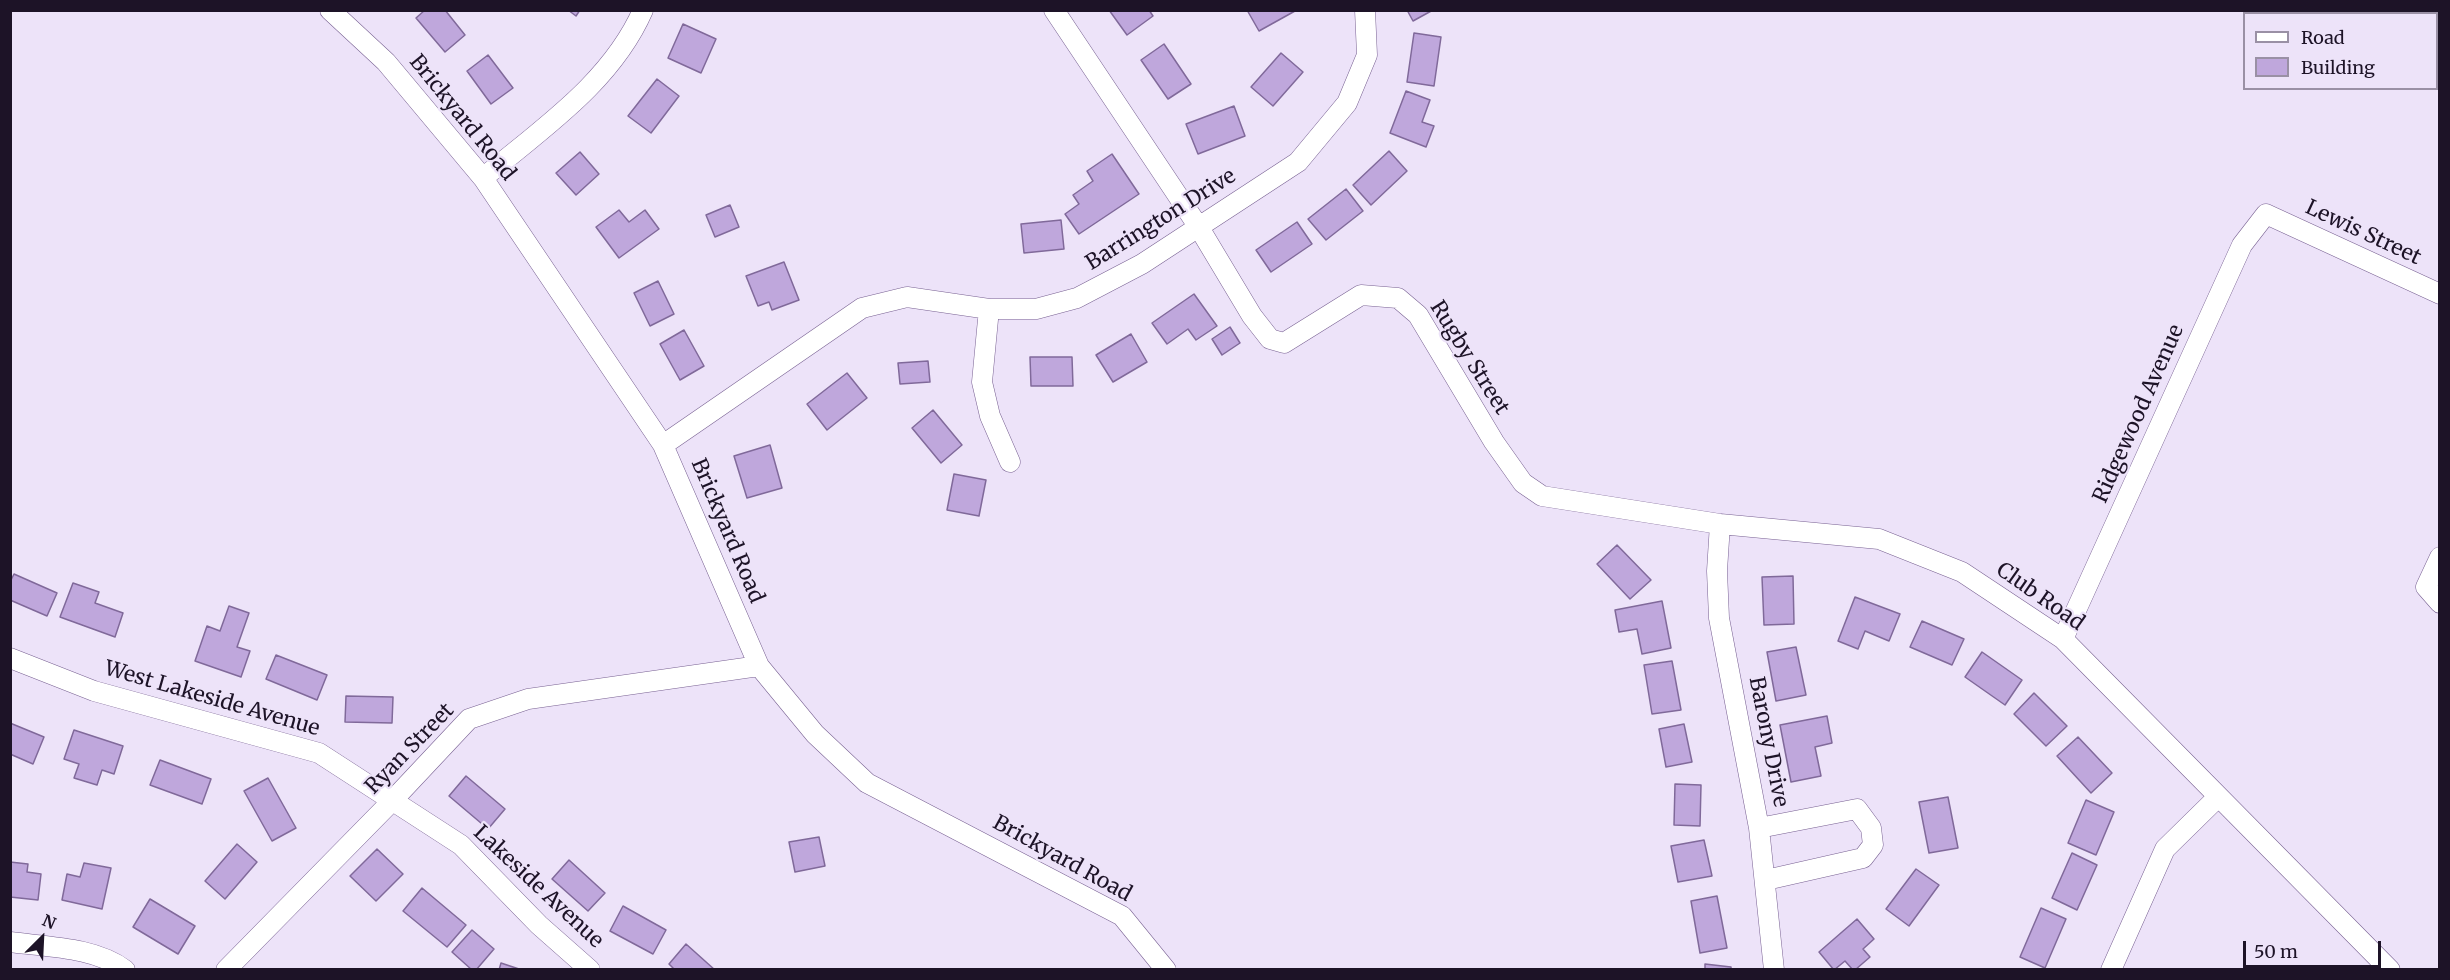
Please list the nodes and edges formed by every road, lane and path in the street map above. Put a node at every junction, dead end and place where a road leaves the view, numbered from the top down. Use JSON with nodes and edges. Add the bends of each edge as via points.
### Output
{"nodes":[{"id":1,"x":330,"y":10,"type":"edge"},
{"id":2,"x":643,"y":10,"type":"edge"},
{"id":3,"x":1054,"y":10,"type":"edge"},
{"id":4,"x":1365,"y":10,"type":"edge"},
{"id":5,"x":483,"y":178,"type":"junction"},
{"id":6,"x":2266,"y":214,"type":"joint"},
{"id":7,"x":1198,"y":226,"type":"junction"},
{"id":8,"x":2439,"y":294,"type":"edge"},
{"id":9,"x":988,"y":309,"type":"junction"},
{"id":10,"x":663,"y":444,"type":"junction"},
{"id":11,"x":1010,"y":462,"type":"dead end"},
{"id":12,"x":1542,"y":496,"type":"joint"},
{"id":13,"x":1720,"y":524,"type":"junction"},
{"id":14,"x":2439,"y":557,"type":"edge"},
{"id":15,"x":2439,"y":603,"type":"edge"},
{"id":16,"x":2063,"y":639,"type":"junction"},
{"id":17,"x":10,"y":658,"type":"edge"},
{"id":18,"x":759,"y":666,"type":"junction"},
{"id":19,"x":2218,"y":797,"type":"junction"},
{"id":20,"x":392,"y":801,"type":"junction"},
{"id":21,"x":1760,"y":828,"type":"junction"},
{"id":22,"x":1766,"y":879,"type":"junction"},
{"id":23,"x":10,"y":942,"type":"edge"},
{"id":24,"x":125,"y":969,"type":"edge"},
{"id":25,"x":226,"y":969,"type":"edge"},
{"id":26,"x":590,"y":969,"type":"edge"},
{"id":27,"x":1166,"y":969,"type":"edge"},
{"id":28,"x":1774,"y":969,"type":"edge"},
{"id":29,"x":2111,"y":969,"type":"edge"},
{"id":30,"x":2390,"y":969,"type":"edge"}],
"edges":[{"from":1,"to":5,"type":"street","name":"Brickyard Road","via":[[386,62]]},
{"from":2,"to":5,"type":"street","via":[[616,56],[583,94]]},
{"from":3,"to":7,"type":"street","name":"Rugby Street"},
{"from":4,"to":7,"type":"street","name":"Barrington Drive","via":[[1367,55],[1347,103],[1298,162]]},
{"from":5,"to":10,"type":"street","name":"Brickyard Road"},
{"from":6,"to":8,"type":"street","name":"Lewis Street"},
{"from":6,"to":16,"type":"street","name":"Ridgewood Avenue","via":[[2242,245]]},
{"from":7,"to":9,"type":"street","name":"Barrington Drive","via":[[1142,264],[1077,298],[1036,309]]},
{"from":7,"to":12,"type":"street","name":"Rugby Street","via":[[1270,339],[1284,344],[1361,295],[1398,298],[1418,315],[1523,483]]},
{"from":9,"to":10,"type":"street","name":"Barrington Drive","via":[[907,297],[862,308]]},
{"from":9,"to":11,"type":"street","via":[[982,382],[990,416]]},
{"from":10,"to":18,"type":"street","name":"Brickyard Road"},
{"from":12,"to":13,"type":"street","name":"Club Road"},
{"from":13,"to":16,"type":"street","name":"Club Road","via":[[1879,539],[1962,572]]},
{"from":13,"to":21,"type":"street","name":"Barony Drive","via":[[1719,618]]},
{"from":14,"to":15,"type":"street","via":[[2426,587]]},
{"from":16,"to":19,"type":"street","name":"Club Road"},
{"from":17,"to":20,"type":"street","name":"West Lakeside Avenue","via":[[94,691],[319,753]]},
{"from":18,"to":20,"type":"street","name":"Ryan Street","via":[[528,699],[469,719]]},
{"from":18,"to":27,"type":"street","name":"Brickyard Road","via":[[815,734],[867,783],[1122,916]]},
{"from":19,"to":29,"type":"street","via":[[2164,849]]},
{"from":19,"to":30,"type":"street","name":"Club Road"},
{"from":20,"to":25,"type":"street","name":"Ryan Street"},
{"from":20,"to":26,"type":"street","name":"Lakeside Avenue","via":[[461,845],[539,925]]},
{"from":21,"to":22,"type":"street","name":"Barony Drive"},
{"from":21,"to":22,"type":"street","via":[[1857,809],[1871,828],[1873,845],[1863,858]]},
{"from":22,"to":28,"type":"street","name":"Barony Drive"},
{"from":23,"to":24,"type":"street","via":[[83,953]]}]}
